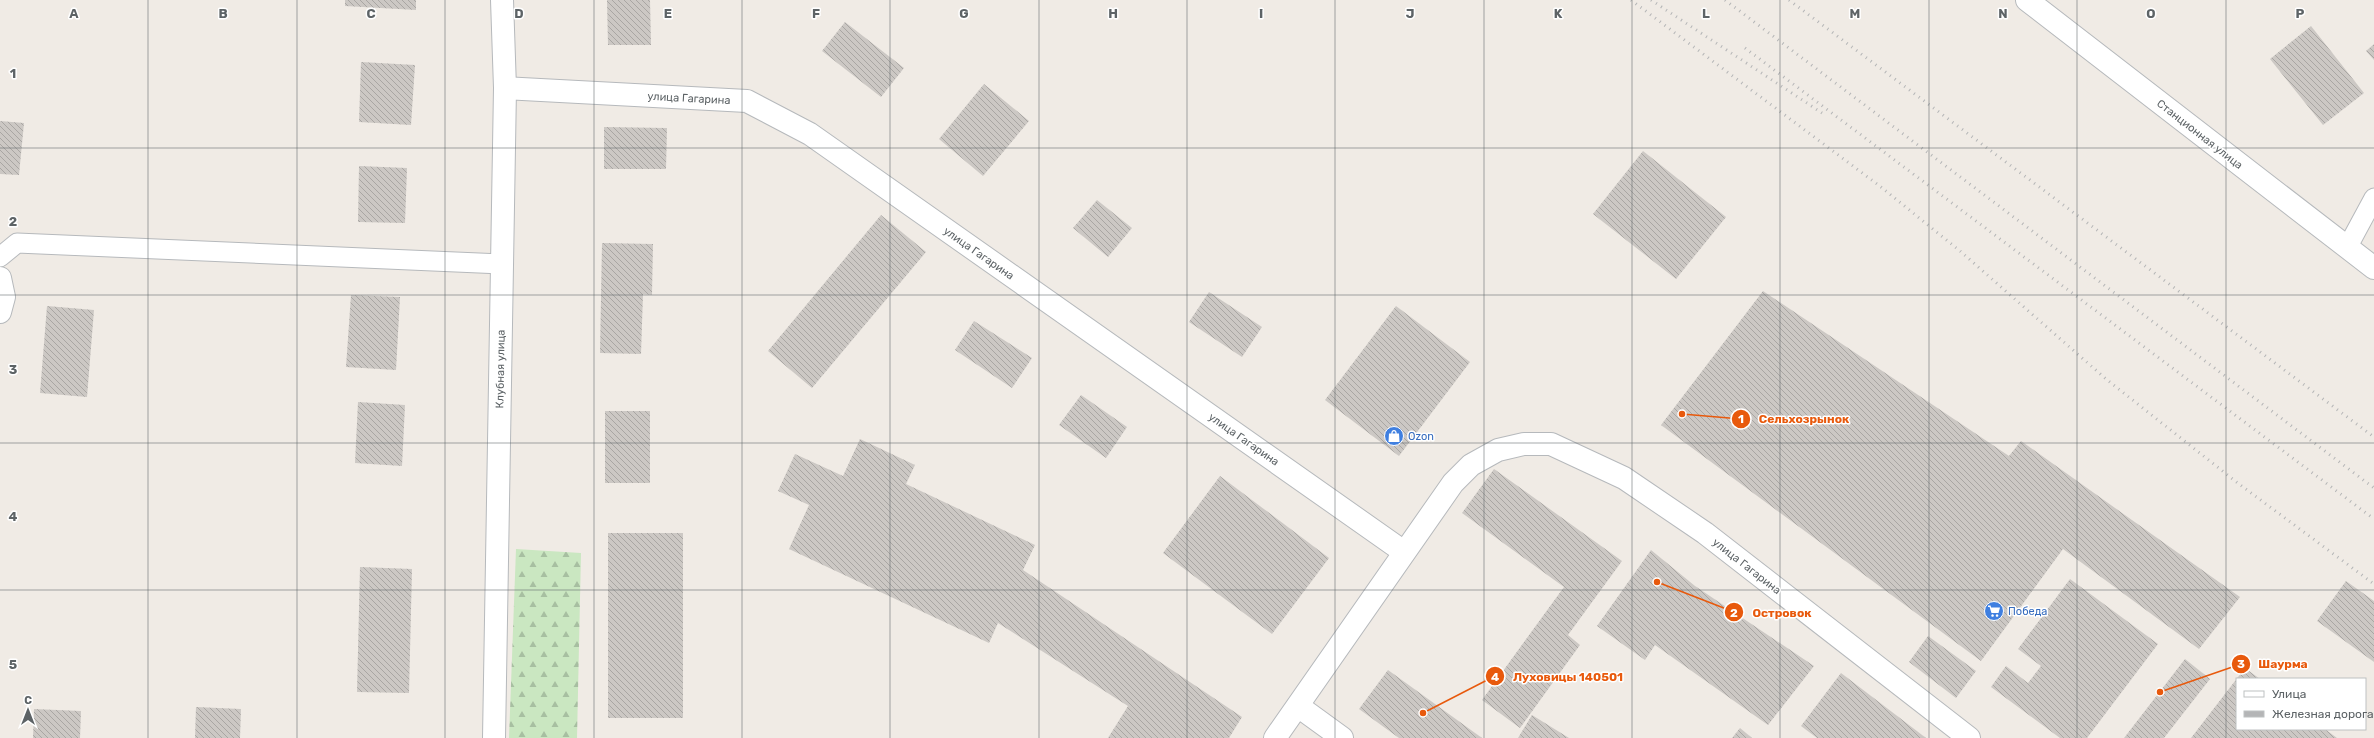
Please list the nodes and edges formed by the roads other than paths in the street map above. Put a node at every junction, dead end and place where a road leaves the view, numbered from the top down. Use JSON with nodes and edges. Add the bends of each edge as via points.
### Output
{"nodes":[{"id":1,"x":502,"y":0,"type":"edge"},
{"id":2,"x":2027,"y":0,"type":"edge"},
{"id":3,"x":505,"y":88,"type":"junction"},
{"id":4,"x":2374,"y":198,"type":"edge"},
{"id":5,"x":2347,"y":248,"type":"junction"},
{"id":6,"x":0,"y":257,"type":"edge"},
{"id":7,"x":502,"y":264,"type":"junction"},
{"id":8,"x":2374,"y":268,"type":"edge"},
{"id":9,"x":0,"y":278,"type":"edge"},
{"id":10,"x":0,"y":312,"type":"edge"},
{"id":11,"x":1404,"y":552,"type":"junction"},
{"id":12,"x":1298,"y":706,"type":"junction"},
{"id":13,"x":494,"y":738,"type":"edge"},
{"id":14,"x":1275,"y":738,"type":"edge"},
{"id":15,"x":1342,"y":738,"type":"edge"},
{"id":16,"x":1969,"y":738,"type":"edge"}],
"edges":[{"from":1,"to":3,"type":"street","name":"Клубная улица"},
{"from":2,"to":5,"type":"street","name":"Станционная улица"},
{"from":3,"to":7,"type":"street","name":"Клубная улица"},
{"from":3,"to":11,"type":"street","name":"улица Гагарина","via":[[747,101],[761,108],[810,134]]},
{"from":4,"to":5,"type":"lane"},
{"from":5,"to":8,"type":"street","name":"Станционная улица"},
{"from":6,"to":7,"type":"lane","via":[[17,243]]},
{"from":7,"to":13,"type":"street","name":"Клубная улица"},
{"from":9,"to":10,"type":"street","via":[[4,297]]},
{"from":11,"to":12,"type":"street"},
{"from":11,"to":16,"type":"street","name":"улица Гагарина","via":[[1452,483],[1471,465],[1498,450],[1524,444],[1551,444],[1624,478],[1705,534]]},
{"from":12,"to":14,"type":"street"},
{"from":12,"to":15,"type":"street"}]}
